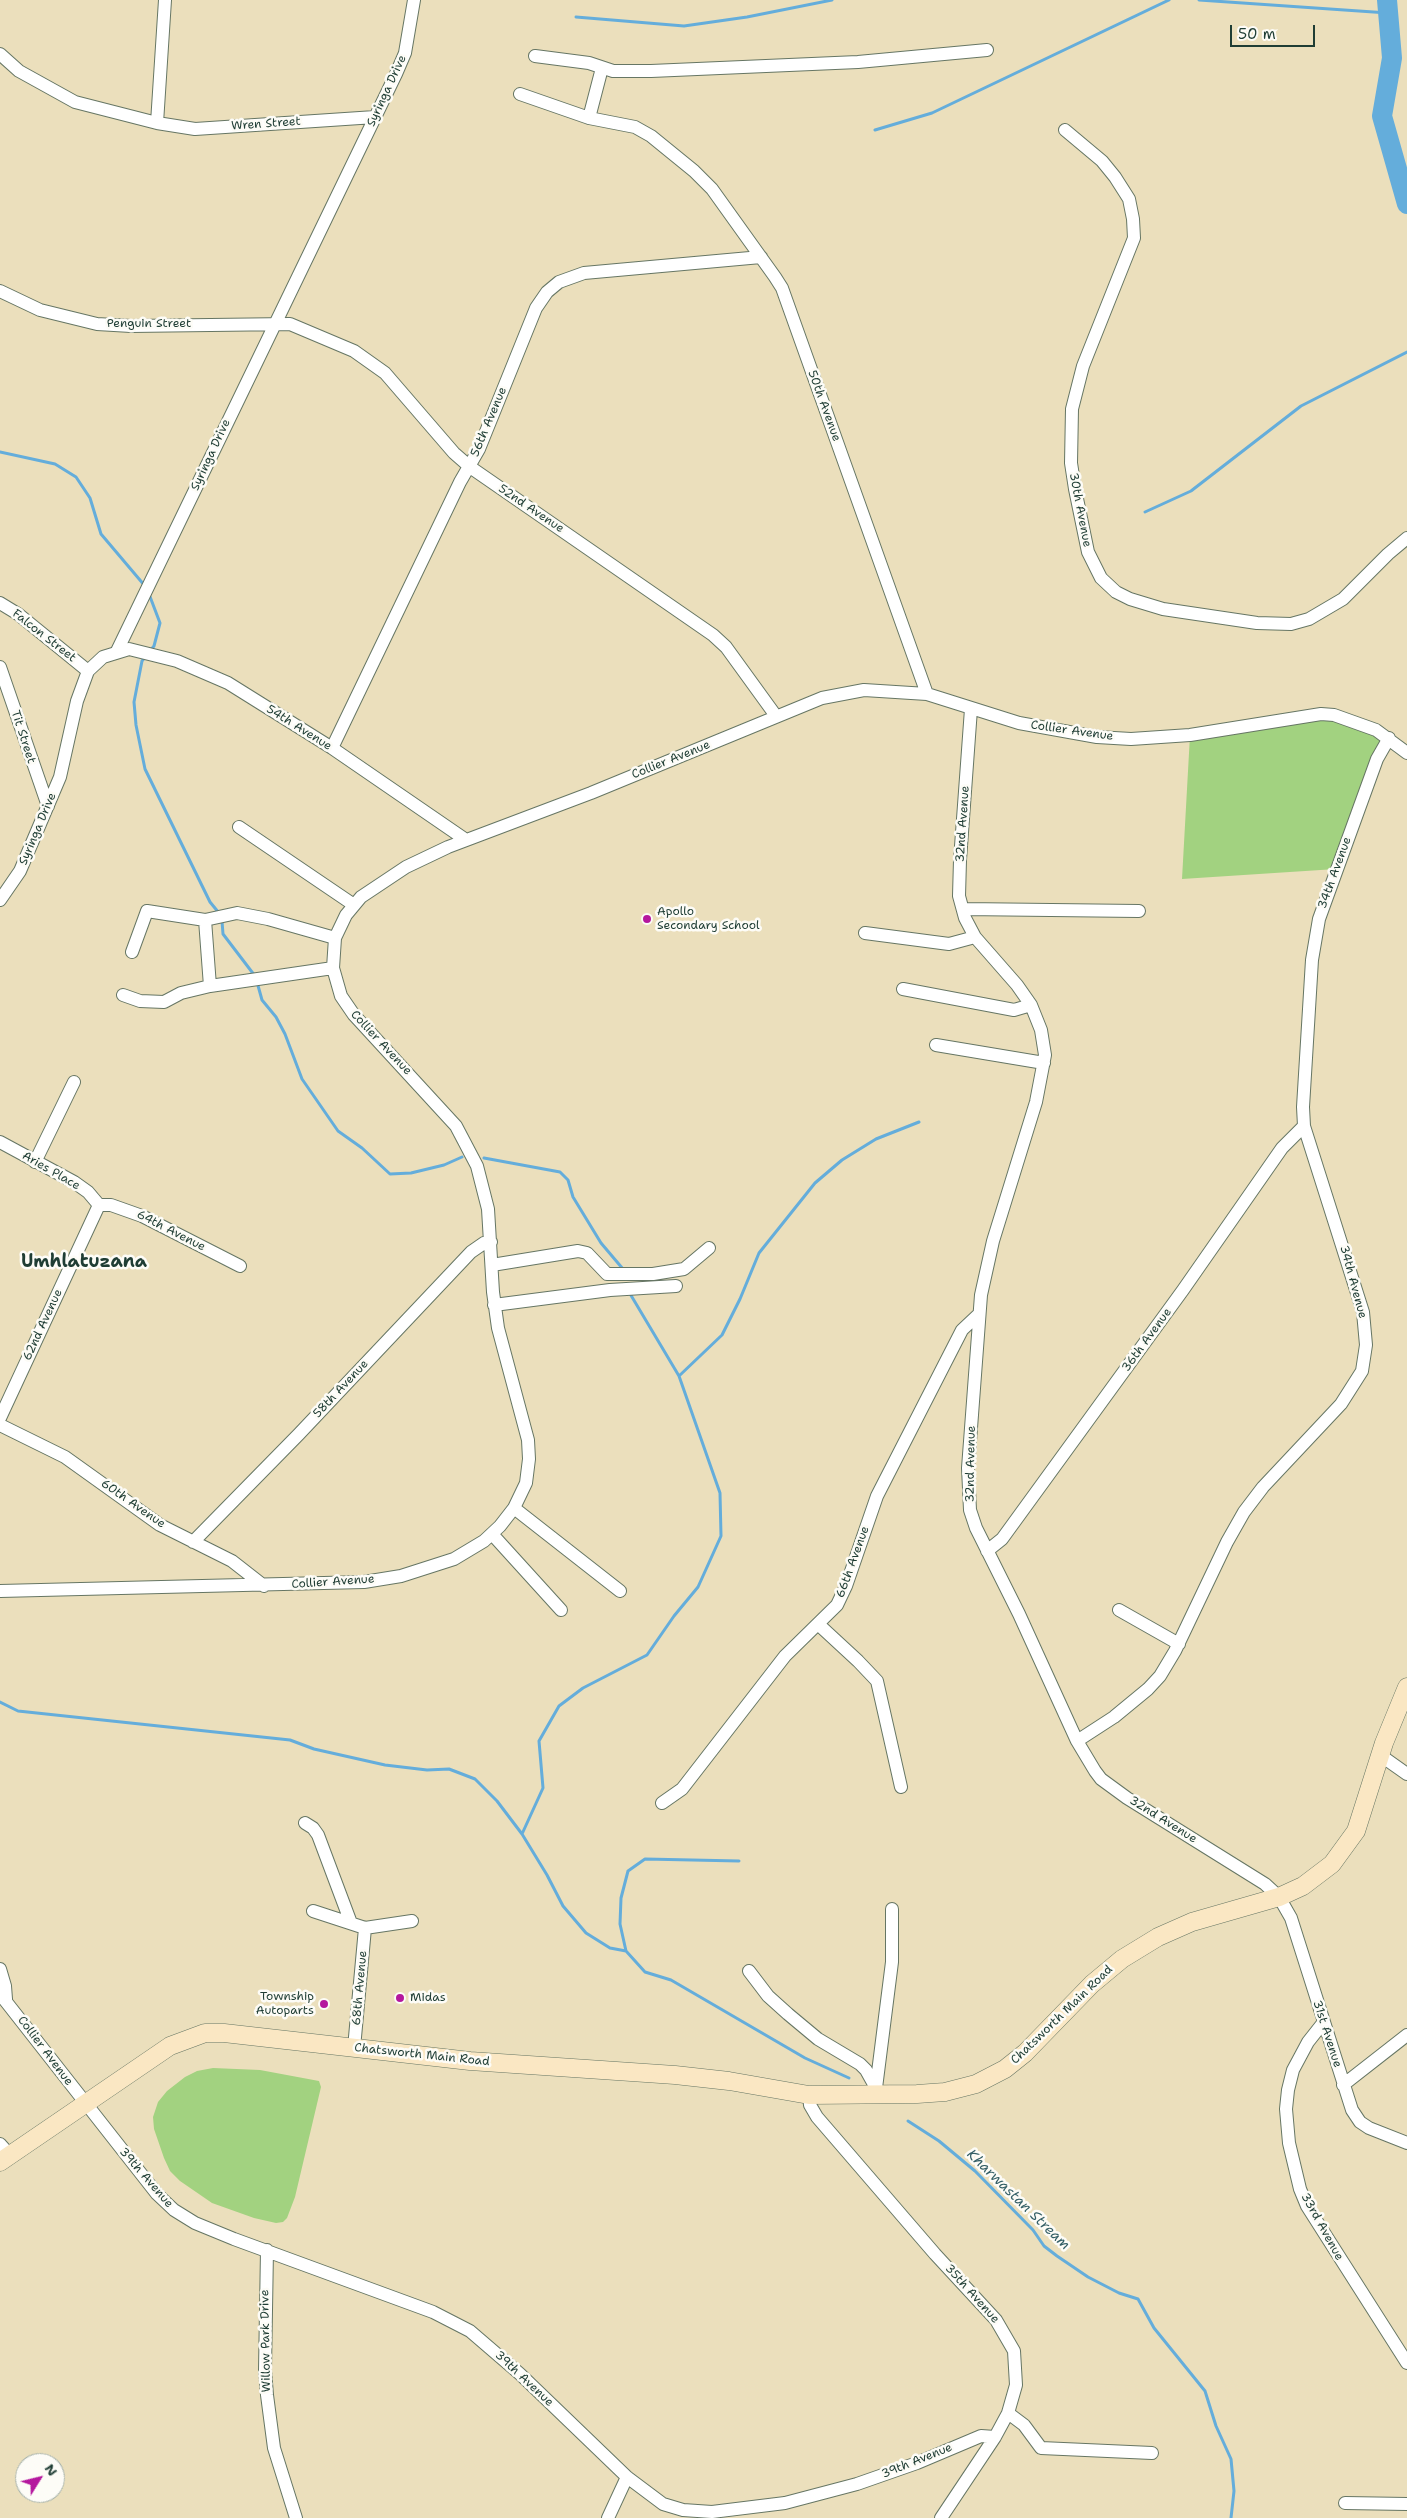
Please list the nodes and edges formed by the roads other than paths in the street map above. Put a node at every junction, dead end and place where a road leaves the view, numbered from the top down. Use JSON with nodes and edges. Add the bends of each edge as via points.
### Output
{"nodes":[{"id":1,"x":165,"y":0,"type":"edge"},
{"id":2,"x":414,"y":0,"type":"edge"},
{"id":3,"x":987,"y":50,"type":"dead end"},
{"id":4,"x":0,"y":54,"type":"edge"},
{"id":5,"x":535,"y":56,"type":"dead end"},
{"id":6,"x":602,"y":68,"type":"junction"},
{"id":7,"x":520,"y":94,"type":"dead end"},
{"id":8,"x":375,"y":116,"type":"junction"},
{"id":9,"x":589,"y":118,"type":"junction"},
{"id":10,"x":157,"y":123,"type":"junction"},
{"id":11,"x":1064,"y":130,"type":"dead end"},
{"id":12,"x":761,"y":257,"type":"junction"},
{"id":13,"x":0,"y":291,"type":"edge"},
{"id":14,"x":275,"y":323,"type":"junction"},
{"id":15,"x":470,"y":466,"type":"junction"},
{"id":16,"x":1407,"y":538,"type":"edge"},
{"id":17,"x":0,"y":603,"type":"edge"},
{"id":18,"x":117,"y":651,"type":"junction"},
{"id":19,"x":0,"y":667,"type":"edge"},
{"id":20,"x":88,"y":671,"type":"junction"},
{"id":21,"x":927,"y":694,"type":"junction"},
{"id":22,"x":971,"y":709,"type":"junction"},
{"id":23,"x":776,"y":716,"type":"junction"},
{"id":24,"x":1389,"y":738,"type":"junction"},
{"id":25,"x":332,"y":748,"type":"junction"},
{"id":26,"x":1407,"y":753,"type":"edge"},
{"id":27,"x":48,"y":806,"type":"junction"},
{"id":28,"x":239,"y":827,"type":"dead end"},
{"id":29,"x":466,"y":840,"type":"junction"},
{"id":30,"x":0,"y":900,"type":"edge"},
{"id":31,"x":354,"y":905,"type":"junction"},
{"id":32,"x":962,"y":909,"type":"junction"},
{"id":33,"x":1138,"y":911,"type":"dead end"},
{"id":34,"x":205,"y":920,"type":"junction"},
{"id":35,"x":865,"y":933,"type":"dead end"},
{"id":36,"x":975,"y":937,"type":"junction"},
{"id":37,"x":335,"y":938,"type":"junction"},
{"id":38,"x":132,"y":952,"type":"dead end"},
{"id":39,"x":333,"y":968,"type":"junction"},
{"id":40,"x":210,"y":986,"type":"junction"},
{"id":41,"x":903,"y":989,"type":"dead end"},
{"id":42,"x":123,"y":995,"type":"dead end"},
{"id":43,"x":1031,"y":1006,"type":"junction"},
{"id":44,"x":936,"y":1045,"type":"dead end"},
{"id":45,"x":1044,"y":1063,"type":"junction"},
{"id":46,"x":74,"y":1082,"type":"dead end"},
{"id":47,"x":1304,"y":1126,"type":"junction"},
{"id":48,"x":0,"y":1142,"type":"edge"},
{"id":49,"x":35,"y":1162,"type":"junction"},
{"id":50,"x":99,"y":1205,"type":"junction"},
{"id":51,"x":491,"y":1242,"type":"junction"},
{"id":52,"x":709,"y":1248,"type":"dead end"},
{"id":53,"x":492,"y":1265,"type":"junction"},
{"id":54,"x":240,"y":1266,"type":"dead end"},
{"id":55,"x":676,"y":1286,"type":"dead end"},
{"id":56,"x":494,"y":1305,"type":"junction"},
{"id":57,"x":978,"y":1314,"type":"junction"},
{"id":58,"x":0,"y":1418,"type":"edge"},
{"id":59,"x":0,"y":1425,"type":"edge"},
{"id":60,"x":514,"y":1508,"type":"junction"},
{"id":61,"x":492,"y":1534,"type":"junction"},
{"id":62,"x":193,"y":1542,"type":"junction"},
{"id":63,"x":987,"y":1551,"type":"junction"},
{"id":64,"x":264,"y":1586,"type":"junction"},
{"id":65,"x":0,"y":1591,"type":"edge"},
{"id":66,"x":620,"y":1591,"type":"dead end"},
{"id":67,"x":561,"y":1610,"type":"dead end"},
{"id":68,"x":1120,"y":1610,"type":"dead end"},
{"id":69,"x":818,"y":1624,"type":"junction"},
{"id":70,"x":1178,"y":1644,"type":"junction"},
{"id":71,"x":1407,"y":1688,"type":"edge"},
{"id":72,"x":1077,"y":1741,"type":"junction"},
{"id":73,"x":1380,"y":1755,"type":"junction"},
{"id":74,"x":1407,"y":1774,"type":"edge"},
{"id":75,"x":901,"y":1787,"type":"dead end"},
{"id":76,"x":662,"y":1803,"type":"dead end"},
{"id":77,"x":305,"y":1823,"type":"dead end"},
{"id":78,"x":1279,"y":1896,"type":"junction"},
{"id":79,"x":892,"y":1909,"type":"dead end"},
{"id":80,"x":313,"y":1911,"type":"dead end"},
{"id":81,"x":412,"y":1921,"type":"dead end"},
{"id":82,"x":351,"y":1923,"type":"junction"},
{"id":83,"x":365,"y":1928,"type":"junction"},
{"id":84,"x":0,"y":1969,"type":"edge"},
{"id":85,"x":749,"y":1971,"type":"dead end"},
{"id":86,"x":3,"y":1997,"type":"edge"},
{"id":87,"x":1323,"y":2023,"type":"junction"},
{"id":88,"x":1407,"y":2035,"type":"edge"},
{"id":89,"x":354,"y":2048,"type":"junction"},
{"id":90,"x":1343,"y":2085,"type":"junction"},
{"id":91,"x":878,"y":2092,"type":"junction"},
{"id":92,"x":809,"y":2095,"type":"junction"},
{"id":93,"x":84,"y":2103,"type":"junction"},
{"id":94,"x":1407,"y":2143,"type":"edge"},
{"id":95,"x":3,"y":2153,"type":"edge"},
{"id":96,"x":267,"y":2250,"type":"junction"},
{"id":97,"x":1407,"y":2363,"type":"edge"},
{"id":98,"x":1008,"y":2413,"type":"junction"},
{"id":99,"x":995,"y":2437,"type":"junction"},
{"id":100,"x":1152,"y":2453,"type":"dead end"},
{"id":101,"x":627,"y":2477,"type":"junction"},
{"id":102,"x":1345,"y":2503,"type":"dead end"},
{"id":103,"x":1407,"y":2504,"type":"edge"},
{"id":104,"x":296,"y":2518,"type":"edge"},
{"id":105,"x":608,"y":2518,"type":"edge"},
{"id":106,"x":940,"y":2518,"type":"edge"}],
"edges":[{"from":1,"to":10,"type":"street"},
{"from":2,"to":8,"type":"street","name":"Syringa Drive","via":[[405,53]]},
{"from":3,"to":6,"type":"street","via":[[819,64],[651,71]]},
{"from":4,"to":10,"type":"street","name":"Wren Street","via":[[18,71],[75,102]]},
{"from":5,"to":6,"type":"street","via":[[589,63]]},
{"from":6,"to":9,"type":"street"},
{"from":7,"to":9,"type":"street","name":"50th Avenue"},
{"from":8,"to":10,"type":"street","name":"Wren Street","via":[[195,128]]},
{"from":8,"to":14,"type":"street","name":"Syringa Drive"},
{"from":9,"to":12,"type":"street","name":"50th Avenue","via":[[636,127],[669,148],[712,190]]},
{"from":11,"to":16,"type":"street","name":"30th Avenue","via":[[1102,161],[1115,177],[1129,199],[1133,219],[1134,238],[1083,366],[1072,409],[1071,463],[1075,489],[1088,552],[1101,578],[1123,596],[1163,609],[1291,624],[1309,619],[1343,599]]},
{"from":12,"to":15,"type":"street","name":"56th Avenue","via":[[607,269],[584,272],[559,282],[536,308]]},
{"from":12,"to":21,"type":"street","name":"50th Avenue","via":[[782,288]]},
{"from":13,"to":14,"type":"street","name":"Penguin Street","via":[[40,310],[97,324]]},
{"from":14,"to":15,"type":"street","name":"52nd Avenue","via":[[290,324],[354,351],[376,365],[454,453]]},
{"from":14,"to":18,"type":"street","name":"Syringa Drive"},
{"from":15,"to":23,"type":"street","name":"52nd Avenue","via":[[699,623],[726,647]]},
{"from":15,"to":25,"type":"street","name":"56th Avenue"},
{"from":17,"to":20,"type":"street","name":"Falcon Street"},
{"from":18,"to":20,"type":"street","via":[[95,662]]},
{"from":18,"to":25,"type":"street","name":"54th Avenue","via":[[129,649],[160,656],[228,683]]},
{"from":19,"to":27,"type":"street","name":"Tit Street"},
{"from":20,"to":27,"type":"street","name":"Syringa Drive","via":[[77,701],[60,777]]},
{"from":21,"to":22,"type":"street","name":"Collier Avenue"},
{"from":21,"to":23,"type":"street","name":"Collier Avenue","via":[[894,690],[843,693]]},
{"from":22,"to":24,"type":"street","name":"Collier Avenue","via":[[1066,732],[1131,739],[1190,735],[1328,714],[1365,724]]},
{"from":22,"to":32,"type":"street","name":"32nd Avenue","via":[[958,883]]},
{"from":23,"to":29,"type":"street","name":"Collier Avenue","via":[[591,793]]},
{"from":24,"to":26,"type":"street","name":"Collier Avenue"},
{"from":24,"to":47,"type":"street","name":"34th Avenue","via":[[1377,759],[1319,919],[1312,960]]},
{"from":25,"to":29,"type":"street","name":"54th Avenue"},
{"from":27,"to":30,"type":"street","name":"Syringa Drive","via":[[20,871]]},
{"from":28,"to":31,"type":"street"},
{"from":29,"to":31,"type":"street","name":"Collier Avenue","via":[[406,868],[372,889]]},
{"from":31,"to":37,"type":"street","name":"Collier Avenue"},
{"from":32,"to":33,"type":"street"},
{"from":32,"to":36,"type":"street","name":"32nd Avenue"},
{"from":34,"to":37,"type":"street","via":[[237,913]]},
{"from":34,"to":38,"type":"street","via":[[147,911]]},
{"from":34,"to":40,"type":"street"},
{"from":35,"to":36,"type":"street","via":[[949,944]]},
{"from":36,"to":43,"type":"street","name":"32nd Avenue"},
{"from":37,"to":39,"type":"street","name":"Collier Avenue"},
{"from":39,"to":40,"type":"street"},
{"from":39,"to":51,"type":"street","name":"Collier Avenue","via":[[341,996],[354,1015],[445,1113],[464,1138],[483,1186]]},
{"from":40,"to":42,"type":"street","via":[[182,993],[164,1002],[140,1001]]},
{"from":41,"to":43,"type":"street","via":[[1014,1010]]},
{"from":43,"to":45,"type":"street","name":"32nd Avenue","via":[[1041,1030]]},
{"from":44,"to":45,"type":"street"},
{"from":45,"to":57,"type":"street","name":"32nd Avenue","via":[[1034,1111],[993,1241]]},
{"from":46,"to":49,"type":"street"},
{"from":47,"to":63,"type":"street","name":"36th Avenue","via":[[1282,1148],[1002,1539]]},
{"from":47,"to":70,"type":"street","name":"34th Avenue","via":[[1361,1304],[1366,1345],[1362,1371],[1341,1404],[1263,1487],[1244,1512]]},
{"from":48,"to":49,"type":"street","name":"Aries Place"},
{"from":49,"to":50,"type":"street","name":"Aries Place","via":[[74,1182]]},
{"from":50,"to":54,"type":"street","name":"64th Avenue","via":[[111,1205],[142,1216]]},
{"from":50,"to":58,"type":"street","name":"62nd Avenue"},
{"from":51,"to":53,"type":"street","name":"Collier Avenue"},
{"from":51,"to":62,"type":"street","name":"58th Avenue","via":[[471,1252]]},
{"from":52,"to":53,"type":"street","via":[[684,1269],[632,1274],[604,1273],[587,1253],[578,1250]]},
{"from":53,"to":56,"type":"street","name":"Collier Avenue"},
{"from":55,"to":56,"type":"street","via":[[621,1289]]},
{"from":56,"to":60,"type":"street","name":"Collier Avenue","via":[[528,1440],[526,1483]]},
{"from":57,"to":63,"type":"street","name":"32nd Avenue","via":[[969,1495],[976,1528]]},
{"from":57,"to":69,"type":"street","name":"66th Avenue","via":[[962,1330],[877,1496],[842,1596]]},
{"from":59,"to":62,"type":"street","name":"60th Avenue","via":[[64,1457],[160,1525]]},
{"from":60,"to":61,"type":"street","name":"Collier Avenue"},
{"from":60,"to":66,"type":"street"},
{"from":61,"to":64,"type":"street","name":"Collier Avenue","via":[[475,1548],[454,1558],[401,1576],[364,1582]]},
{"from":61,"to":67,"type":"street"},
{"from":62,"to":64,"type":"street","name":"60th Avenue","via":[[232,1560]]},
{"from":63,"to":72,"type":"street","name":"32nd Avenue"},
{"from":64,"to":65,"type":"street","name":"Collier Avenue"},
{"from":68,"to":70,"type":"street"},
{"from":69,"to":75,"type":"street","via":[[877,1681]]},
{"from":69,"to":76,"type":"street","name":"66th Avenue","via":[[784,1656],[682,1789]]},
{"from":70,"to":72,"type":"street","name":"34th Avenue","via":[[1168,1664],[1148,1689]]},
{"from":71,"to":73,"type":"street","name":"Chatsworth Main Road"},
{"from":72,"to":78,"type":"street","name":"32nd Avenue","via":[[1101,1779]]},
{"from":73,"to":74,"type":"street"},
{"from":73,"to":78,"type":"street","name":"Chatsworth Main Road","via":[[1362,1814],[1347,1846],[1319,1876]]},
{"from":77,"to":82,"type":"street","via":[[318,1835]]},
{"from":78,"to":87,"type":"street","name":"31st Avenue","via":[[1291,1918]]},
{"from":78,"to":91,"type":"street","name":"Chatsworth Main Road","via":[[1192,1922],[1158,1936],[1122,1958],[1025,2053],[1005,2069],[976,2084],[945,2092]]},
{"from":79,"to":91,"type":"street","via":[[892,1962]]},
{"from":80,"to":82,"type":"street"},
{"from":81,"to":83,"type":"street"},
{"from":82,"to":83,"type":"street"},
{"from":83,"to":89,"type":"street","name":"68th Avenue"},
{"from":84,"to":86,"type":"street","name":"Collier Avenue","via":[[5,1986]]},
{"from":85,"to":91,"type":"street","via":[[768,1996],[788,2014],[818,2039],[860,2064]]},
{"from":86,"to":93,"type":"street","name":"Collier Avenue"},
{"from":87,"to":90,"type":"street","name":"31st Avenue"},
{"from":87,"to":97,"type":"street","name":"33rd Avenue","via":[[1299,2056],[1288,2090],[1286,2109],[1291,2152],[1307,2206]]},
{"from":88,"to":90,"type":"street"},
{"from":89,"to":92,"type":"street","name":"Chatsworth Main Road","via":[[470,2061],[675,2075]]},
{"from":89,"to":93,"type":"street","name":"Chatsworth Main Road","via":[[205,2033],[170,2046]]},
{"from":90,"to":94,"type":"street","name":"31st Avenue","via":[[1360,2122]]},
{"from":91,"to":92,"type":"street","name":"Chatsworth Main Road"},
{"from":92,"to":98,"type":"street","name":"35th Avenue","via":[[813,2112],[838,2143],[1004,2331],[1014,2350],[1016,2372]]},
{"from":93,"to":95,"type":"street","name":"Chatsworth Main Road"},
{"from":93,"to":96,"type":"street","name":"39th Avenue","via":[[157,2194],[174,2210],[195,2223]]},
{"from":96,"to":101,"type":"street","name":"39th Avenue","via":[[433,2312],[470,2331],[520,2374]]},
{"from":96,"to":104,"type":"street","name":"Willow Park Drive","via":[[264,2370],[274,2448]]},
{"from":98,"to":99,"type":"street","name":"35th Avenue"},
{"from":98,"to":100,"type":"street","via":[[1024,2425],[1041,2448]]},
{"from":99,"to":101,"type":"street","name":"39th Avenue","via":[[981,2436],[917,2463],[832,2491],[785,2503],[712,2512],[673,2508]]},
{"from":99,"to":106,"type":"street","name":"35th Avenue"},
{"from":101,"to":105,"type":"street"},
{"from":102,"to":103,"type":"street"}]}
